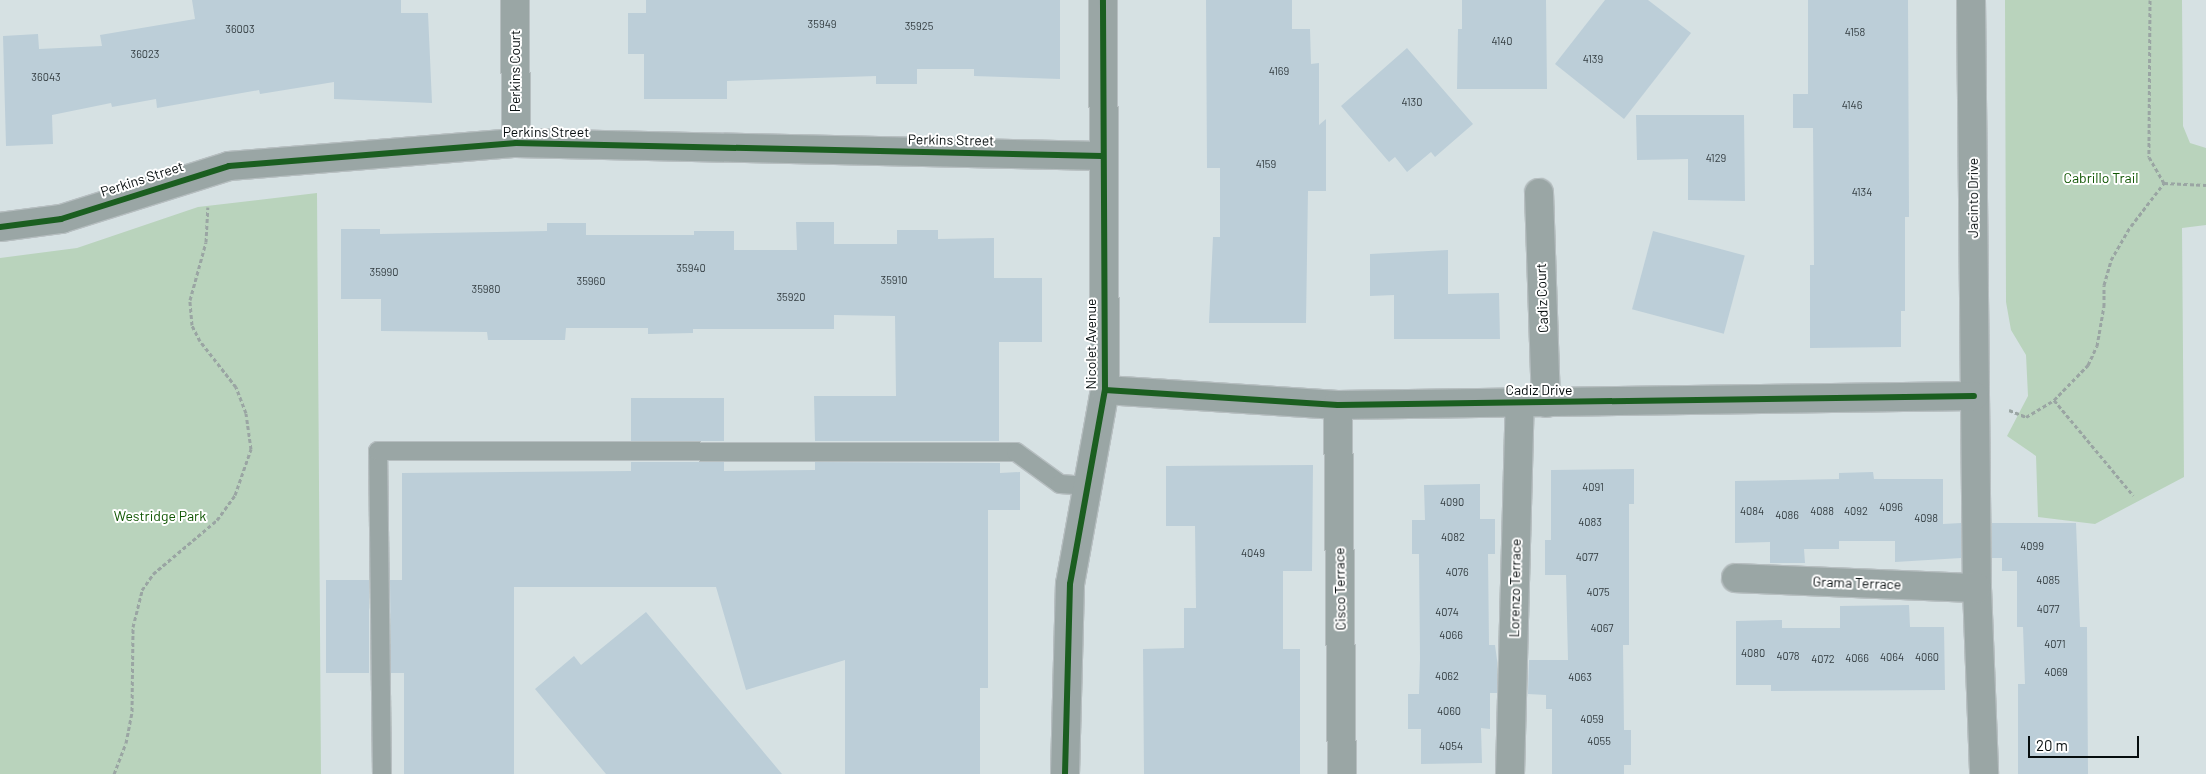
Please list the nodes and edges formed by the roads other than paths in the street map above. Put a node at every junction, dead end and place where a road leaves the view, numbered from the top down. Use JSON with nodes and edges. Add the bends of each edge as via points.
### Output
{"nodes":[{"id":1,"x":515,"y":0,"type":"edge"},
{"id":2,"x":1103,"y":0,"type":"edge"},
{"id":3,"x":1971,"y":0,"type":"edge"},
{"id":4,"x":516,"y":143,"type":"junction"},
{"id":5,"x":1102,"y":156,"type":"junction"},
{"id":6,"x":1538,"y":193,"type":"dead end"},
{"id":7,"x":0,"y":227,"type":"edge"},
{"id":8,"x":1105,"y":390,"type":"junction"},
{"id":9,"x":1974,"y":396,"type":"junction"},
{"id":10,"x":1520,"y":403,"type":"junction"},
{"id":11,"x":1546,"y":403,"type":"junction"},
{"id":12,"x":1338,"y":405,"type":"junction"},
{"id":13,"x":1088,"y":486,"type":"junction"},
{"id":14,"x":1736,"y":578,"type":"dead end"},
{"id":15,"x":1977,"y":588,"type":"junction"},
{"id":16,"x":382,"y":774,"type":"edge"},
{"id":17,"x":1065,"y":774,"type":"edge"},
{"id":18,"x":1342,"y":774,"type":"edge"},
{"id":19,"x":1510,"y":774,"type":"edge"},
{"id":20,"x":1984,"y":774,"type":"edge"}],
"edges":[{"from":1,"to":4,"type":"street","name":"Perkins Court"},
{"from":2,"to":5,"type":"street","name":"Nicolet Avenue"},
{"from":3,"to":9,"type":"street","name":"Jacinto Drive"},
{"from":4,"to":5,"type":"street","name":"Perkins Street"},
{"from":4,"to":7,"type":"street","name":"Perkins Street","via":[[320,156],[229,166],[61,219]]},
{"from":5,"to":8,"type":"street","name":"Nicolet Avenue"},
{"from":6,"to":11,"type":"street","name":"Cadiz Court"},
{"from":8,"to":12,"type":"street","name":"Cadiz Drive"},
{"from":8,"to":13,"type":"street","name":"Nicolet Avenue"},
{"from":9,"to":11,"type":"street","name":"Cadiz Drive"},
{"from":9,"to":15,"type":"street"},
{"from":10,"to":11,"type":"street","name":"Cadiz Drive"},
{"from":10,"to":12,"type":"street","name":"Cadiz Drive"},
{"from":10,"to":19,"type":"street","name":"Lorenzo Terrace"},
{"from":12,"to":18,"type":"street","name":"Cisco Terrace"},
{"from":13,"to":16,"type":"lane","via":[[1060,484],[1016,452],[378,451]]},
{"from":13,"to":17,"type":"street","name":"Nicolet Avenue","via":[[1070,584]]},
{"from":14,"to":15,"type":"street","name":"Grama Terrace"},
{"from":15,"to":20,"type":"street"}]}
